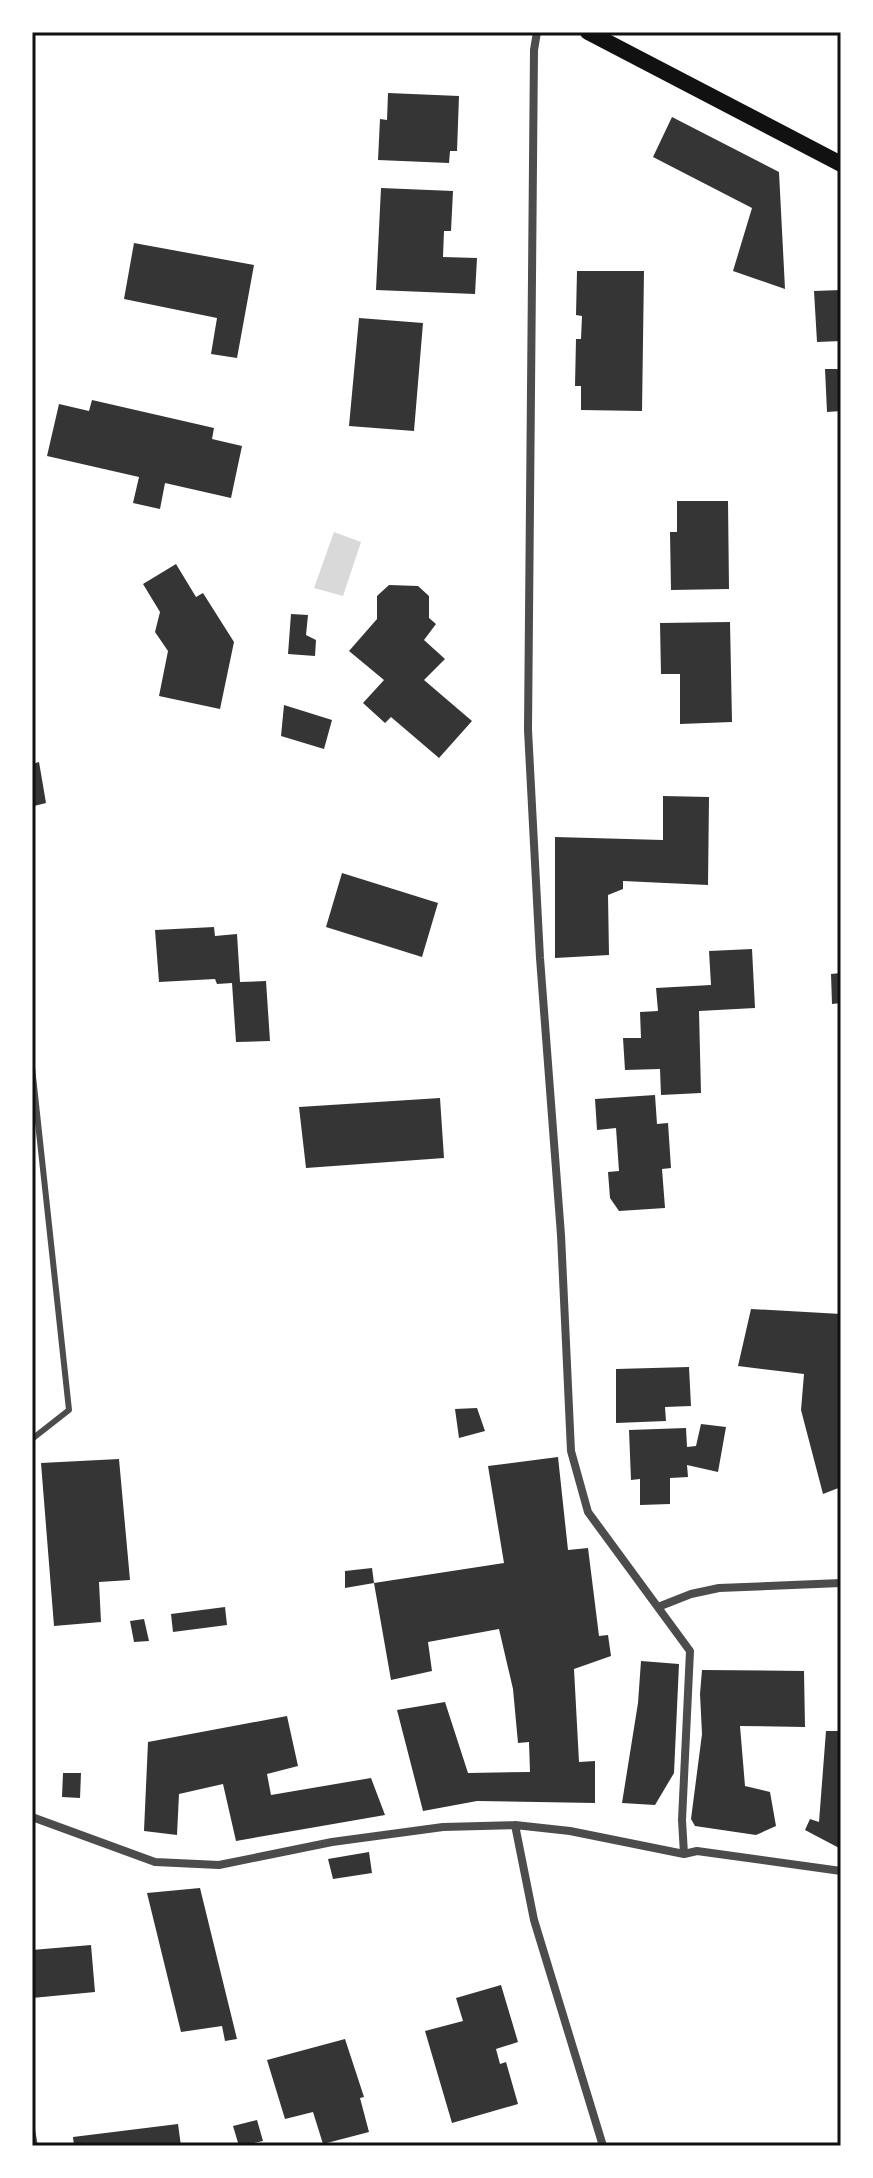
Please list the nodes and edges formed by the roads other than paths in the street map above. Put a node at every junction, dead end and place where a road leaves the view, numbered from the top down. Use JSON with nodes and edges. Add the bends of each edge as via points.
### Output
{"nodes":[{"id":1,"x":537,"y":32,"type":"edge"},
{"id":2,"x":588,"y":32,"type":"edge"},
{"id":3,"x":841,"y":164,"type":"edge"},
{"id":4,"x":32,"y":1067,"type":"edge"},
{"id":5,"x":32,"y":1439,"type":"edge"},
{"id":6,"x":841,"y":1583,"type":"edge"},
{"id":7,"x":658,"y":1607,"type":"junction"},
{"id":8,"x":32,"y":1817,"type":"edge"},
{"id":9,"x":515,"y":1825,"type":"junction"},
{"id":10,"x":684,"y":1854,"type":"junction"},
{"id":11,"x":841,"y":1871,"type":"edge"},
{"id":12,"x":32,"y":2130,"type":"edge"},
{"id":13,"x":35,"y":2146,"type":"edge"},
{"id":14,"x":603,"y":2146,"type":"edge"}],
"edges":[{"from":1,"to":7,"type":"street","via":[[528,730],[571,1451],[588,1512]]},
{"from":2,"to":3,"type":"main road"},
{"from":4,"to":5,"type":"lane","via":[[69,1410]]},
{"from":6,"to":7,"type":"street","via":[[719,1588]]},
{"from":7,"to":10,"type":"street","via":[[690,1651]]},
{"from":8,"to":9,"type":"street","via":[[155,1862],[219,1865],[443,1827]]},
{"from":9,"to":10,"type":"street"},
{"from":9,"to":14,"type":"street","via":[[534,1920]]},
{"from":10,"to":11,"type":"street","via":[[697,1851]]},
{"from":12,"to":13,"type":"lane"}]}
